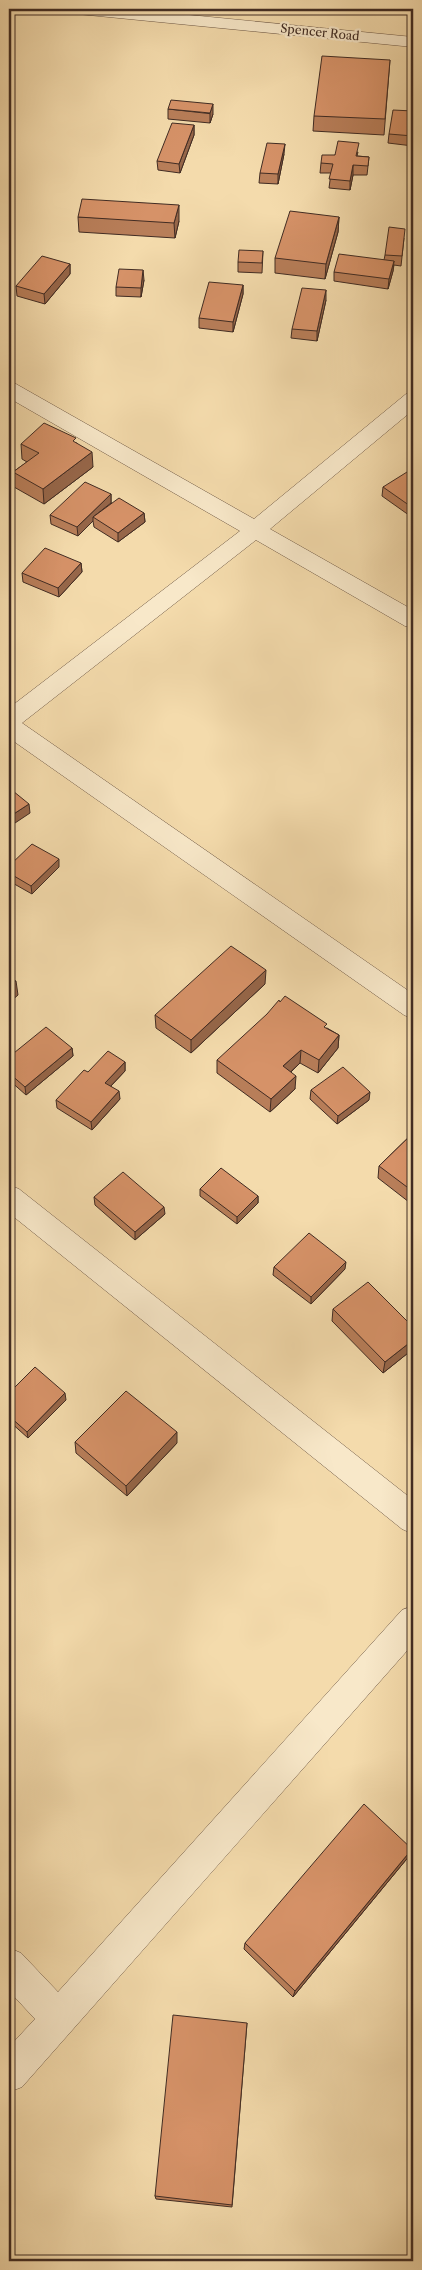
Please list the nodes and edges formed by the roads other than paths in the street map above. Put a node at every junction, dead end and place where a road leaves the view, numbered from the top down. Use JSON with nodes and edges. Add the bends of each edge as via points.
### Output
{"nodes":[{"id":1,"x":78,"y":9,"type":"edge"},
{"id":2,"x":413,"y":42,"type":"edge"},
{"id":3,"x":9,"y":389,"type":"edge"},
{"id":4,"x":409,"y":406,"type":"edge"},
{"id":5,"x":255,"y":530,"type":"junction"},
{"id":6,"x":413,"y":620,"type":"edge"},
{"id":7,"x":9,"y":720,"type":"edge"},
{"id":8,"x":9,"y":726,"type":"edge"},
{"id":9,"x":413,"y":1008,"type":"edge"},
{"id":10,"x":9,"y":1197,"type":"edge"},
{"id":11,"x":413,"y":1519,"type":"edge"},
{"id":12,"x":413,"y":1621,"type":"edge"},
{"id":13,"x":9,"y":1965,"type":"edge"},
{"id":14,"x":58,"y":2018,"type":"junction"},
{"id":15,"x":9,"y":2074,"type":"edge"}],
"edges":[{"from":1,"to":2,"type":"street","name":"Spencer Road"},
{"from":3,"to":5,"type":"street"},
{"from":4,"to":5,"type":"street"},
{"from":5,"to":6,"type":"street"},
{"from":5,"to":7,"type":"street"},
{"from":8,"to":9,"type":"street"},
{"from":10,"to":11,"type":"street"},
{"from":12,"to":14,"type":"street"},
{"from":13,"to":14,"type":"street"},
{"from":14,"to":15,"type":"street"}]}
